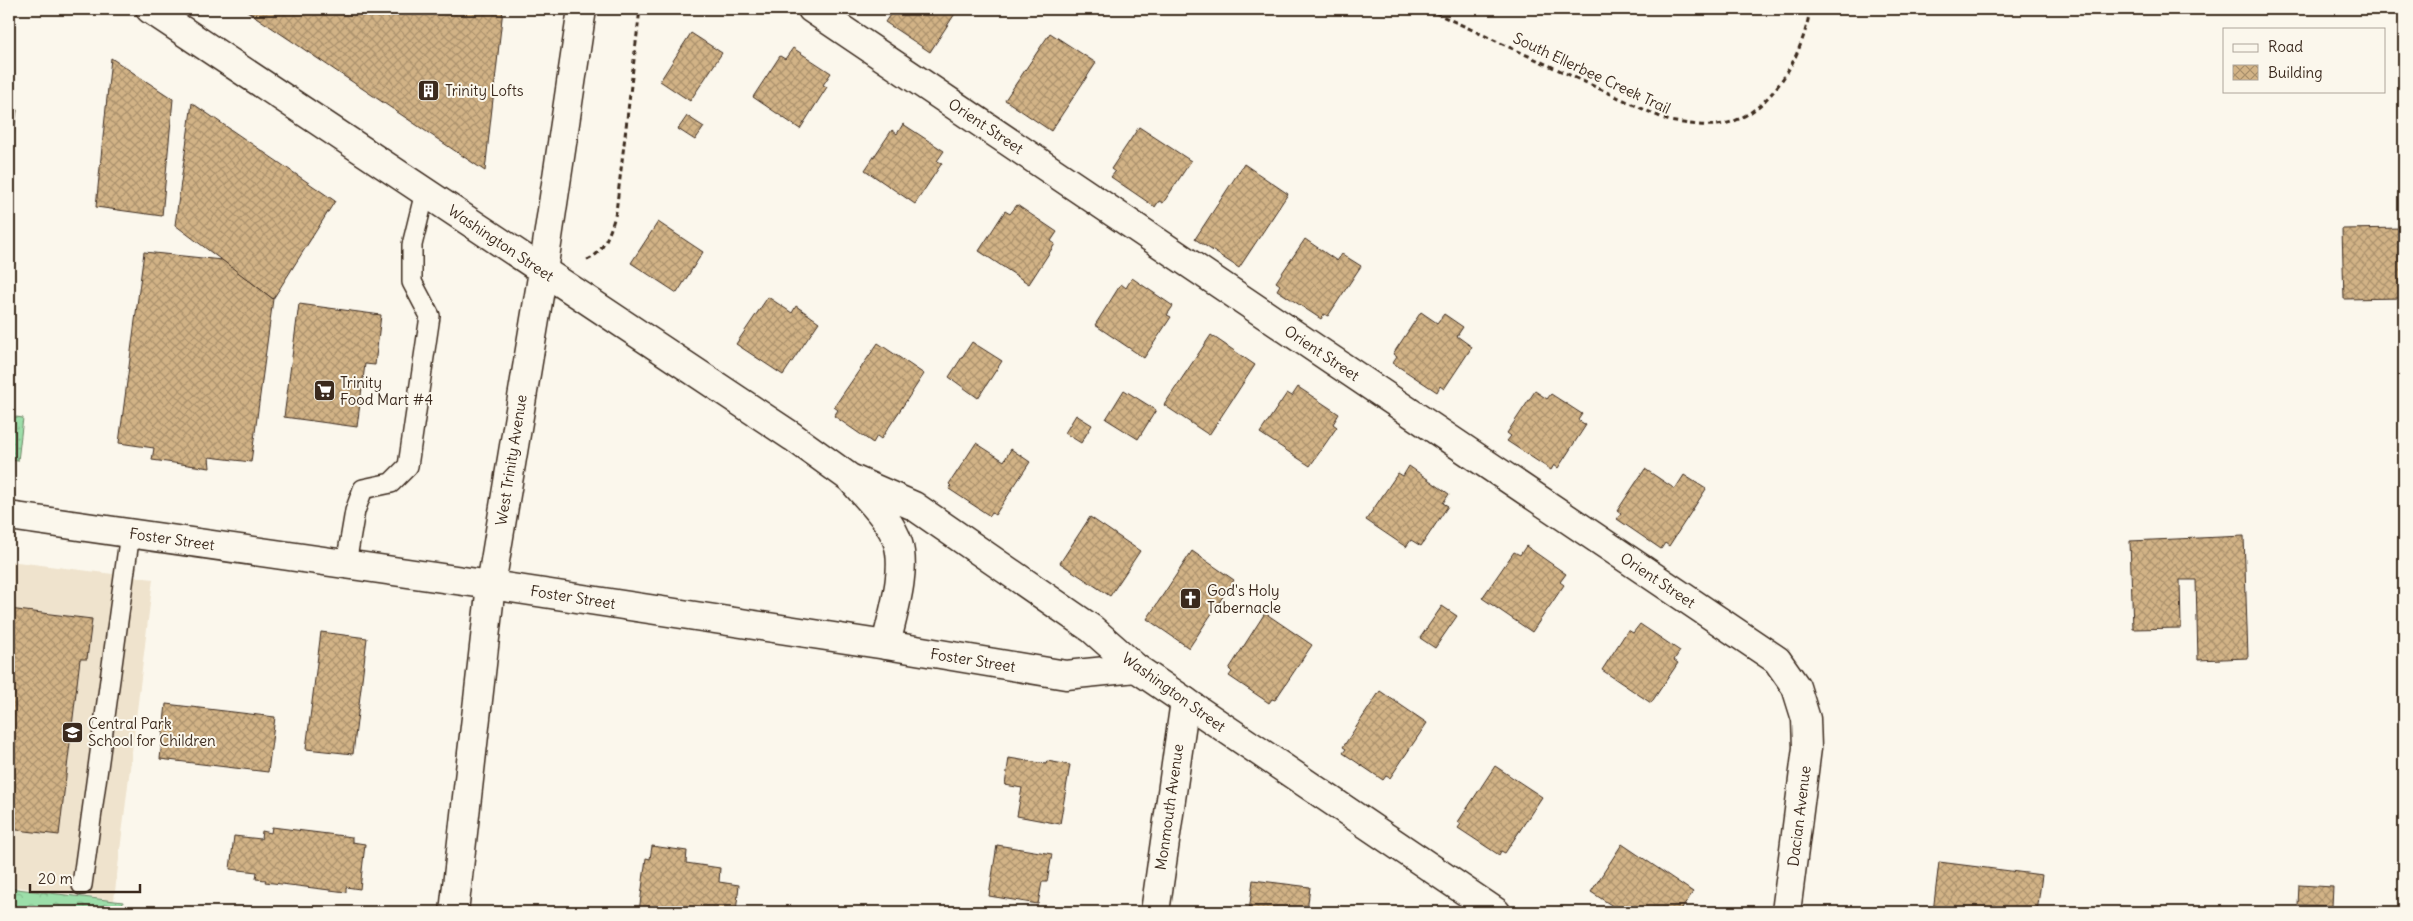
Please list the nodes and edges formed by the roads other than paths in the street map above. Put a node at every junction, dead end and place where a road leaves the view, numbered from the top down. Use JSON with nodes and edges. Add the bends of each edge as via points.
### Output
{"nodes":[{"id":1,"x":150,"y":9,"type":"edge"},
{"id":2,"x":582,"y":9,"type":"edge"},
{"id":3,"x":812,"y":9,"type":"edge"},
{"id":4,"x":425,"y":192,"type":"junction"},
{"id":5,"x":543,"y":271,"type":"junction"},
{"id":6,"x":850,"y":478,"type":"junction"},
{"id":7,"x":9,"y":516,"type":"edge"},
{"id":8,"x":130,"y":533,"type":"junction"},
{"id":9,"x":346,"y":564,"type":"junction"},
{"id":10,"x":491,"y":585,"type":"junction"},
{"id":11,"x":886,"y":645,"type":"junction"},
{"id":12,"x":1136,"y":668,"type":"junction"},
{"id":13,"x":1185,"y":701,"type":"junction"},
{"id":14,"x":1806,"y":719,"type":"joint"},
{"id":15,"x":82,"y":885,"type":"dead end"},
{"id":16,"x":1489,"y":911,"type":"edge"},
{"id":17,"x":454,"y":912,"type":"edge"},
{"id":18,"x":1155,"y":912,"type":"edge"},
{"id":19,"x":1786,"y":912,"type":"edge"}],
"edges":[{"from":1,"to":4,"type":"street","name":"Washington Street"},
{"from":2,"to":5,"type":"street","name":"West Trinity Avenue"},
{"from":3,"to":14,"type":"street","name":"Orient Street","via":[[1776,660],[1796,687]]},
{"from":4,"to":5,"type":"street","name":"Washington Street"},
{"from":4,"to":9,"type":"lane","via":[[412,245],[412,282],[430,316],[408,466],[391,482],[363,489],[355,511]]},
{"from":5,"to":6,"type":"street","name":"Washington Street"},
{"from":5,"to":10,"type":"street","name":"West Trinity Avenue"},
{"from":6,"to":11,"type":"street","name":"Washington Street","via":[[898,543],[900,573]]},
{"from":6,"to":12,"type":"street","name":"Washington Street","via":[[914,506],[1092,629]]},
{"from":7,"to":8,"type":"street","name":"Foster Street"},
{"from":8,"to":9,"type":"street","name":"Foster Street"},
{"from":8,"to":15,"type":"lane"},
{"from":9,"to":10,"type":"street","name":"Foster Street"},
{"from":10,"to":11,"type":"street","name":"Foster Street"},
{"from":10,"to":17,"type":"street","name":"West Trinity Avenue"},
{"from":11,"to":12,"type":"street","name":"Foster Street","via":[[1066,675]]},
{"from":12,"to":13,"type":"street","name":"Washington Street"},
{"from":13,"to":16,"type":"street","name":"Washington Street"},
{"from":13,"to":18,"type":"street","name":"Monmouth Avenue"},
{"from":14,"to":19,"type":"street","name":"Dacian Avenue","via":[[1807,748]]}]}
